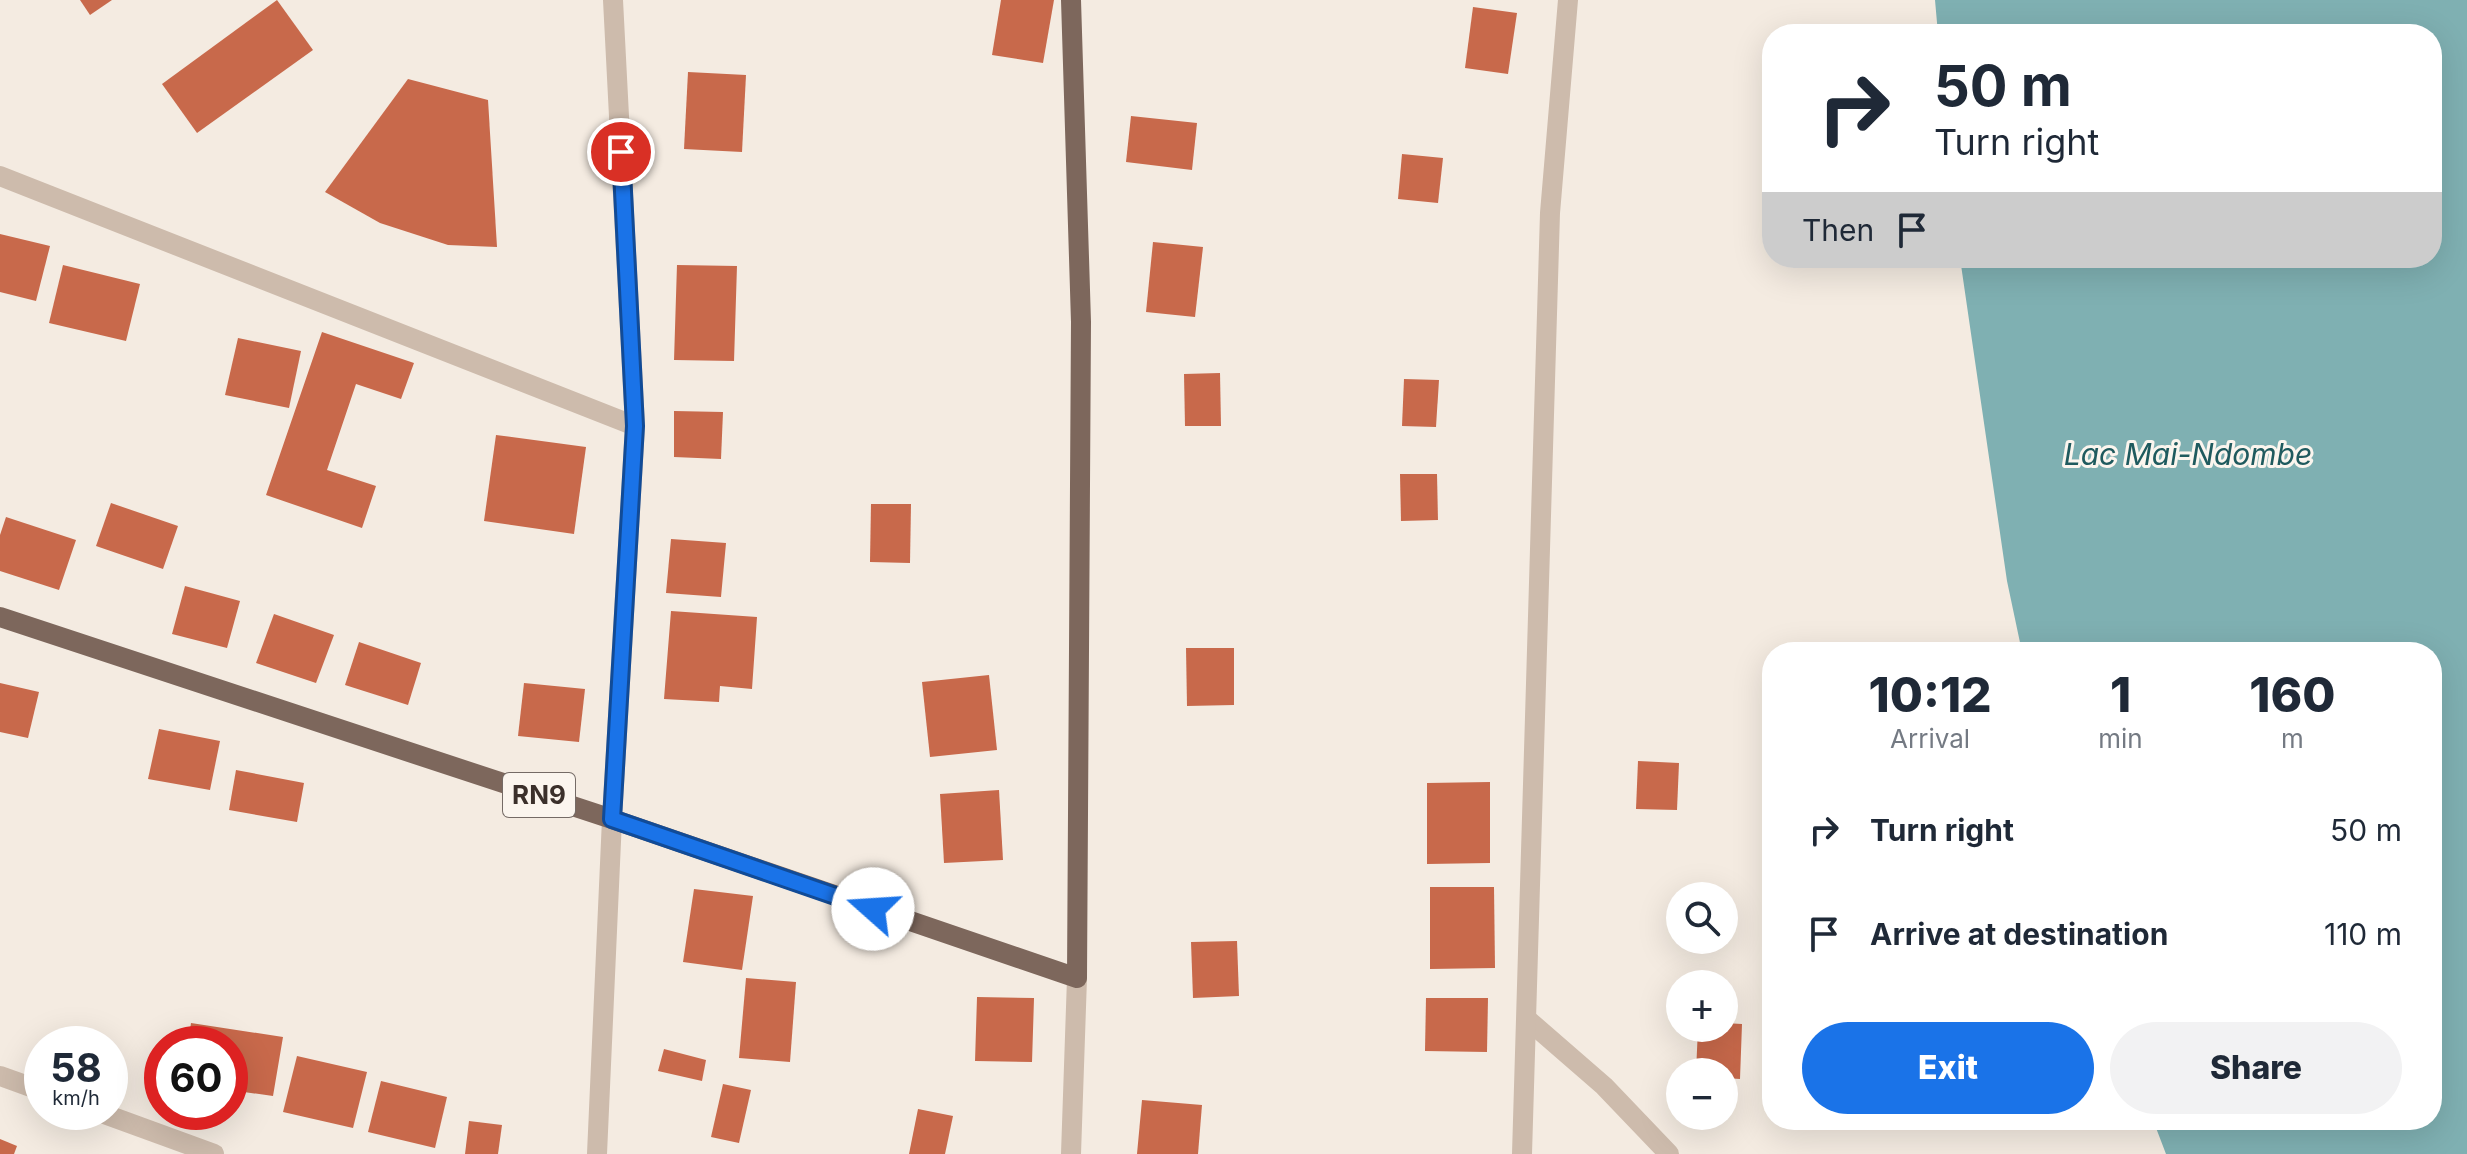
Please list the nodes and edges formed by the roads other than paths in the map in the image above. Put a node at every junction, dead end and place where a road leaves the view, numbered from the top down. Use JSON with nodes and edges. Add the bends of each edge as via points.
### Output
{"nodes":[{"id":1,"x":613,"y":0,"type":"edge"},
{"id":2,"x":1071,"y":0,"type":"edge"},
{"id":3,"x":1568,"y":0,"type":"edge"},
{"id":4,"x":0,"y":176,"type":"edge"},
{"id":5,"x":635,"y":426,"type":"junction"},
{"id":6,"x":0,"y":617,"type":"edge"},
{"id":7,"x":612,"y":819,"type":"junction"},
{"id":8,"x":1077,"y":978,"type":"junction"},
{"id":9,"x":1528,"y":1020,"type":"junction"},
{"id":10,"x":0,"y":1076,"type":"edge"},
{"id":11,"x":24,"y":1085,"type":"edge"},
{"id":12,"x":128,"y":1128,"type":"edge"},
{"id":13,"x":157,"y":1144,"type":"edge"},
{"id":14,"x":214,"y":1154,"type":"edge"},
{"id":15,"x":597,"y":1154,"type":"edge"},
{"id":16,"x":1071,"y":1154,"type":"edge"},
{"id":17,"x":1522,"y":1154,"type":"edge"},
{"id":18,"x":1669,"y":1154,"type":"edge"}],
"edges":[{"from":1,"to":5,"type":"street"},
{"from":2,"to":8,"type":"main road","via":[[1081,322]]},
{"from":3,"to":9,"type":"street","via":[[1550,213]]},
{"from":4,"to":5,"type":"street"},
{"from":5,"to":7,"type":"street"},
{"from":6,"to":7,"type":"main road","number":"RN9"},
{"from":7,"to":8,"type":"main road","number":"RN9"},
{"from":7,"to":15,"type":"street"},
{"from":8,"to":16,"type":"street"},
{"from":9,"to":17,"type":"street"},
{"from":9,"to":18,"type":"street","via":[[1604,1086]]},
{"from":10,"to":11,"type":"street"},
{"from":12,"to":13,"type":"street"},
{"from":13,"to":14,"type":"street"}]}
